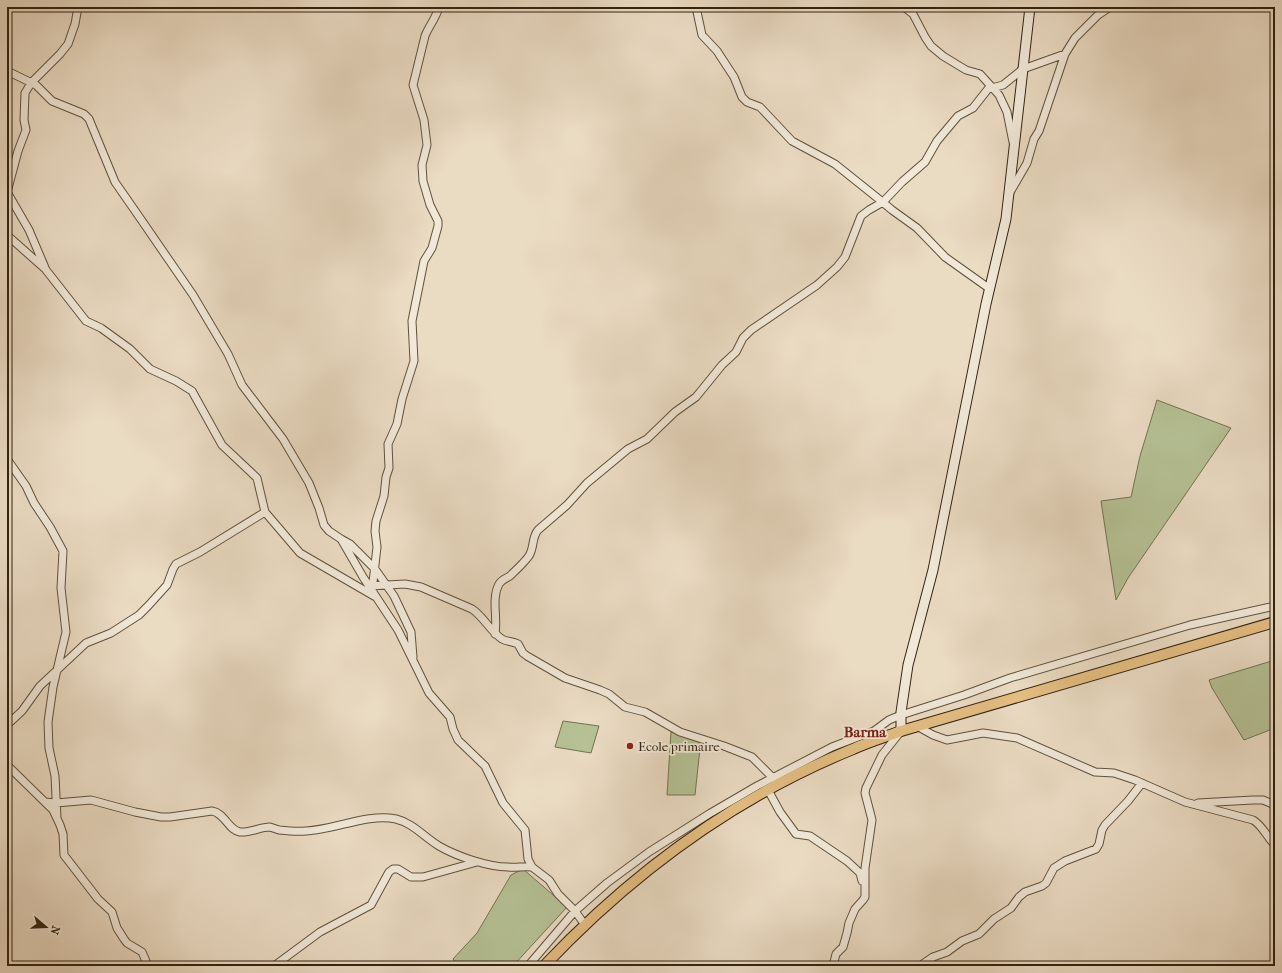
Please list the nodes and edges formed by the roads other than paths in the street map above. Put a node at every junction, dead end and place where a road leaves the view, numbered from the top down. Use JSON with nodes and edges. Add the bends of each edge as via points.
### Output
{"nodes":[{"id":1,"x":78,"y":7,"type":"edge"},
{"id":2,"x":439,"y":7,"type":"edge"},
{"id":3,"x":696,"y":7,"type":"edge"},
{"id":4,"x":904,"y":7,"type":"edge"},
{"id":5,"x":1030,"y":7,"type":"edge"},
{"id":6,"x":1110,"y":7,"type":"edge"},
{"id":7,"x":1065,"y":54,"type":"junction"},
{"id":8,"x":1023,"y":69,"type":"junction"},
{"id":9,"x":7,"y":71,"type":"edge"},
{"id":10,"x":31,"y":83,"type":"junction"},
{"id":11,"x":993,"y":88,"type":"junction"},
{"id":12,"x":1014,"y":148,"type":"junction"},
{"id":13,"x":7,"y":192,"type":"edge"},
{"id":14,"x":1009,"y":194,"type":"junction"},
{"id":15,"x":883,"y":202,"type":"junction"},
{"id":16,"x":7,"y":235,"type":"edge"},
{"id":17,"x":46,"y":270,"type":"junction"},
{"id":18,"x":990,"y":289,"type":"junction"},
{"id":19,"x":7,"y":460,"type":"edge"},
{"id":20,"x":265,"y":512,"type":"junction"},
{"id":21,"x":341,"y":539,"type":"junction"},
{"id":22,"x":375,"y":569,"type":"junction"},
{"id":23,"x":385,"y":585,"type":"junction"},
{"id":24,"x":359,"y":587,"type":"junction"},
{"id":25,"x":372,"y":590,"type":"junction"},
{"id":26,"x":1275,"y":606,"type":"edge"},
{"id":27,"x":1275,"y":622,"type":"edge"},
{"id":28,"x":495,"y":634,"type":"junction"},
{"id":29,"x":414,"y":662,"type":"junction"},
{"id":30,"x":58,"y":668,"type":"junction"},
{"id":31,"x":901,"y":715,"type":"junction"},
{"id":32,"x":7,"y":725,"type":"edge"},
{"id":33,"x":917,"y":726,"type":"junction"},
{"id":34,"x":901,"y":731,"type":"junction"},
{"id":35,"x":7,"y":765,"type":"edge"},
{"id":36,"x":773,"y":778,"type":"junction"},
{"id":37,"x":1142,"y":783,"type":"junction"},
{"id":38,"x":768,"y":790,"type":"junction"},
{"id":39,"x":1275,"y":798,"type":"edge"},
{"id":40,"x":1262,"y":800,"type":"junction"},
{"id":41,"x":45,"y":802,"type":"junction"},
{"id":42,"x":56,"y":803,"type":"junction"},
{"id":43,"x":1193,"y":804,"type":"junction"},
{"id":44,"x":1275,"y":805,"type":"edge"},
{"id":45,"x":57,"y":818,"type":"junction"},
{"id":46,"x":1275,"y":845,"type":"edge"},
{"id":47,"x":478,"y":862,"type":"junction"},
{"id":48,"x":532,"y":867,"type":"junction"},
{"id":49,"x":865,"y":889,"type":"junction"},
{"id":50,"x":575,"y":911,"type":"junction"},
{"id":51,"x":585,"y":925,"type":"junction"},
{"id":52,"x":148,"y":966,"type":"edge"},
{"id":53,"x":274,"y":966,"type":"edge"},
{"id":54,"x":528,"y":966,"type":"edge"},
{"id":55,"x":544,"y":966,"type":"edge"},
{"id":56,"x":833,"y":966,"type":"edge"},
{"id":57,"x":920,"y":966,"type":"edge"}],
"edges":[{"from":1,"to":10,"type":"street","via":[[68,44]]},
{"from":2,"to":22,"type":"street","via":[[435,20],[425,36],[413,85],[424,120],[427,145],[422,165],[423,181],[438,226],[432,248],[424,260],[412,321],[414,361],[397,424],[388,444],[389,468],[376,521]]},
{"from":3,"to":15,"type":"street","via":[[702,35],[717,50],[734,77],[742,97],[760,107],[792,141],[835,164]]},
{"from":4,"to":11,"type":"street","via":[[913,14],[931,46],[966,70],[980,74]]},
{"from":5,"to":8,"type":"street"},
{"from":6,"to":7,"type":"street","via":[[1074,38]]},
{"from":7,"to":8,"type":"street"},
{"from":7,"to":14,"type":"street","via":[[1027,164]]},
{"from":8,"to":11,"type":"street","via":[[1003,85]]},
{"from":8,"to":12,"type":"street"},
{"from":9,"to":10,"type":"street"},
{"from":10,"to":13,"type":"street","via":[[25,93],[26,130]]},
{"from":10,"to":21,"type":"street","via":[[52,101],[84,114],[89,119],[115,182],[193,295],[228,354],[242,385],[283,439],[309,483],[324,525]]},
{"from":11,"to":12,"type":"street","via":[[1007,112]]},
{"from":11,"to":15,"type":"street","via":[[988,89],[973,108],[955,119],[937,141],[925,162]]},
{"from":12,"to":14,"type":"street"},
{"from":13,"to":17,"type":"street","via":[[29,230]]},
{"from":14,"to":18,"type":"street"},
{"from":15,"to":18,"type":"street","via":[[917,228],[945,257]]},
{"from":15,"to":28,"type":"street","via":[[861,216],[846,257],[837,267],[817,285],[751,330],[743,338],[736,352],[696,397],[675,412],[647,439],[628,449],[587,482],[567,505],[534,534],[530,554],[499,584]]},
{"from":16,"to":17,"type":"street"},
{"from":17,"to":20,"type":"street","via":[[86,321],[101,328],[130,349],[150,370],[192,391],[222,444],[257,478]]},
{"from":18,"to":31,"type":"street","via":[[933,570],[908,665]]},
{"from":19,"to":30,"type":"street","via":[[26,486],[63,551],[61,588],[66,632]]},
{"from":20,"to":24,"type":"street","via":[[300,553]]},
{"from":20,"to":30,"type":"street","via":[[176,564],[167,585],[139,614],[110,633],[86,642]]},
{"from":21,"to":22,"type":"street","via":[[350,544]]},
{"from":21,"to":25,"type":"street"},
{"from":22,"to":23,"type":"street"},
{"from":22,"to":25,"type":"street"},
{"from":23,"to":25,"type":"street"},
{"from":23,"to":28,"type":"street","via":[[405,584],[420,587],[472,609]]},
{"from":23,"to":29,"type":"street","via":[[394,596],[411,632]]},
{"from":24,"to":25,"type":"street"},
{"from":24,"to":25,"type":"street"},
{"from":25,"to":29,"type":"street","via":[[398,630]]},
{"from":26,"to":31,"type":"street","via":[[1190,625],[1058,663]]},
{"from":27,"to":33,"type":"main road"},
{"from":28,"to":36,"type":"street","via":[[507,642],[518,644],[527,656],[565,678],[600,690],[625,707],[645,712],[680,732],[752,757]]},
{"from":29,"to":48,"type":"street","via":[[428,693],[450,718],[458,740],[485,766],[503,803],[525,830],[528,859]]},
{"from":30,"to":32,"type":"street"},
{"from":30,"to":42,"type":"street","via":[[48,722]]},
{"from":31,"to":34,"type":"street"},
{"from":31,"to":36,"type":"street","via":[[874,731],[832,747]]},
{"from":33,"to":34,"type":"main road"},
{"from":33,"to":37,"type":"street","via":[[947,740],[983,733],[1016,738],[1095,772],[1114,773]]},
{"from":34,"to":38,"type":"main road","via":[[852,749]]},
{"from":34,"to":49,"type":"street","via":[[882,755],[866,788],[872,820],[865,868]]},
{"from":35,"to":41,"type":"street"},
{"from":36,"to":50,"type":"street","via":[[648,852]]},
{"from":37,"to":43,"type":"street"},
{"from":37,"to":57,"type":"street","via":[[1105,825],[1096,849],[1054,868],[1046,883],[1025,892],[1011,908],[994,919],[979,934]]},
{"from":38,"to":49,"type":"street","via":[[796,834],[810,836],[847,861],[860,873]]},
{"from":38,"to":51,"type":"main road","via":[[690,838],[635,880]]},
{"from":39,"to":40,"type":"street"},
{"from":40,"to":43,"type":"street"},
{"from":40,"to":44,"type":"street"},
{"from":41,"to":42,"type":"street"},
{"from":41,"to":45,"type":"street"},
{"from":42,"to":45,"type":"street"},
{"from":42,"to":47,"type":"street","via":[[91,800],[160,817],[212,811],[217,812],[238,832],[271,827],[277,830],[307,831],[382,818],[395,819],[405,822],[439,847]]},
{"from":43,"to":46,"type":"street","via":[[1253,820]]},
{"from":45,"to":52,"type":"street","via":[[63,834],[64,855],[98,899],[112,912],[124,939],[142,952]]},
{"from":47,"to":48,"type":"street","via":[[508,867]]},
{"from":47,"to":53,"type":"street","via":[[423,877],[411,876],[394,869],[389,872],[370,905],[320,932]]},
{"from":48,"to":50,"type":"street","via":[[549,880],[558,894]]},
{"from":49,"to":56,"type":"street","via":[[865,897],[848,923],[847,933]]},
{"from":50,"to":51,"type":"street"},
{"from":50,"to":54,"type":"street"},
{"from":51,"to":55,"type":"main road"}]}
